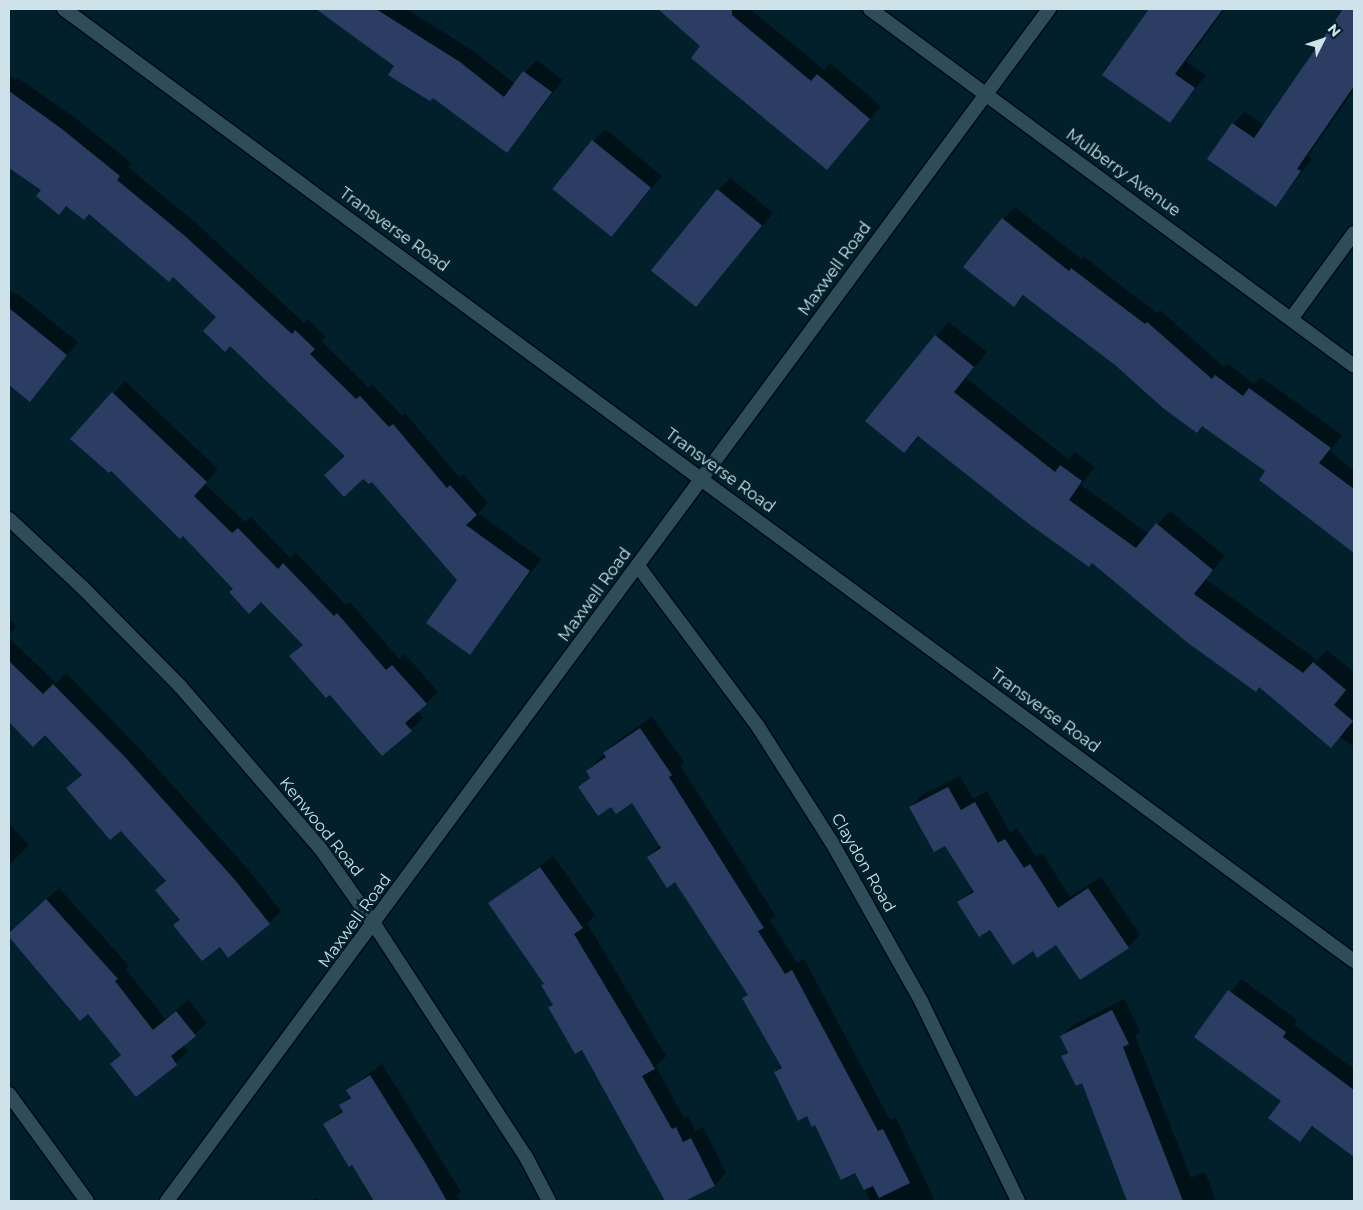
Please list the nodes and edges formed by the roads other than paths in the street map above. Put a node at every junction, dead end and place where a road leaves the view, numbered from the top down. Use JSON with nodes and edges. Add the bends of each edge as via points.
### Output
{"nodes":[{"id":1,"x":64,"y":9,"type":"edge"},
{"id":2,"x":870,"y":9,"type":"edge"},
{"id":3,"x":1049,"y":9,"type":"edge"},
{"id":4,"x":986,"y":94,"type":"junction"},
{"id":5,"x":1354,"y":234,"type":"edge"},
{"id":6,"x":1291,"y":319,"type":"junction"},
{"id":7,"x":1354,"y":366,"type":"edge"},
{"id":8,"x":702,"y":480,"type":"junction"},
{"id":9,"x":9,"y":519,"type":"edge"},
{"id":10,"x":638,"y":566,"type":"junction"},
{"id":11,"x":374,"y":924,"type":"junction"},
{"id":12,"x":1354,"y":961,"type":"edge"},
{"id":13,"x":9,"y":1094,"type":"edge"},
{"id":14,"x":87,"y":1201,"type":"edge"},
{"id":15,"x":167,"y":1201,"type":"edge"},
{"id":16,"x":548,"y":1201,"type":"edge"},
{"id":17,"x":1018,"y":1201,"type":"edge"}],
"edges":[{"from":1,"to":8,"type":"street","name":"Transverse Road"},
{"from":2,"to":4,"type":"street","name":"Mulberry Avenue"},
{"from":3,"to":4,"type":"street","name":"Maxwell Road"},
{"from":4,"to":6,"type":"street","name":"Mulberry Avenue"},
{"from":4,"to":8,"type":"street","name":"Maxwell Road"},
{"from":5,"to":6,"type":"street"},
{"from":6,"to":7,"type":"street","name":"Mulberry Avenue"},
{"from":8,"to":10,"type":"street","name":"Maxwell Road"},
{"from":8,"to":12,"type":"street","name":"Transverse Road"},
{"from":9,"to":11,"type":"street","name":"Kenwood Road","via":[[180,686],[320,848]]},
{"from":10,"to":11,"type":"street","name":"Maxwell Road"},
{"from":10,"to":17,"type":"street","name":"Claydon Road","via":[[756,724],[831,841],[920,1001]]},
{"from":11,"to":15,"type":"street","name":"Maxwell Road"},
{"from":11,"to":16,"type":"street","name":"Kenwood Road","via":[[526,1157]]},
{"from":13,"to":14,"type":"street"}]}
